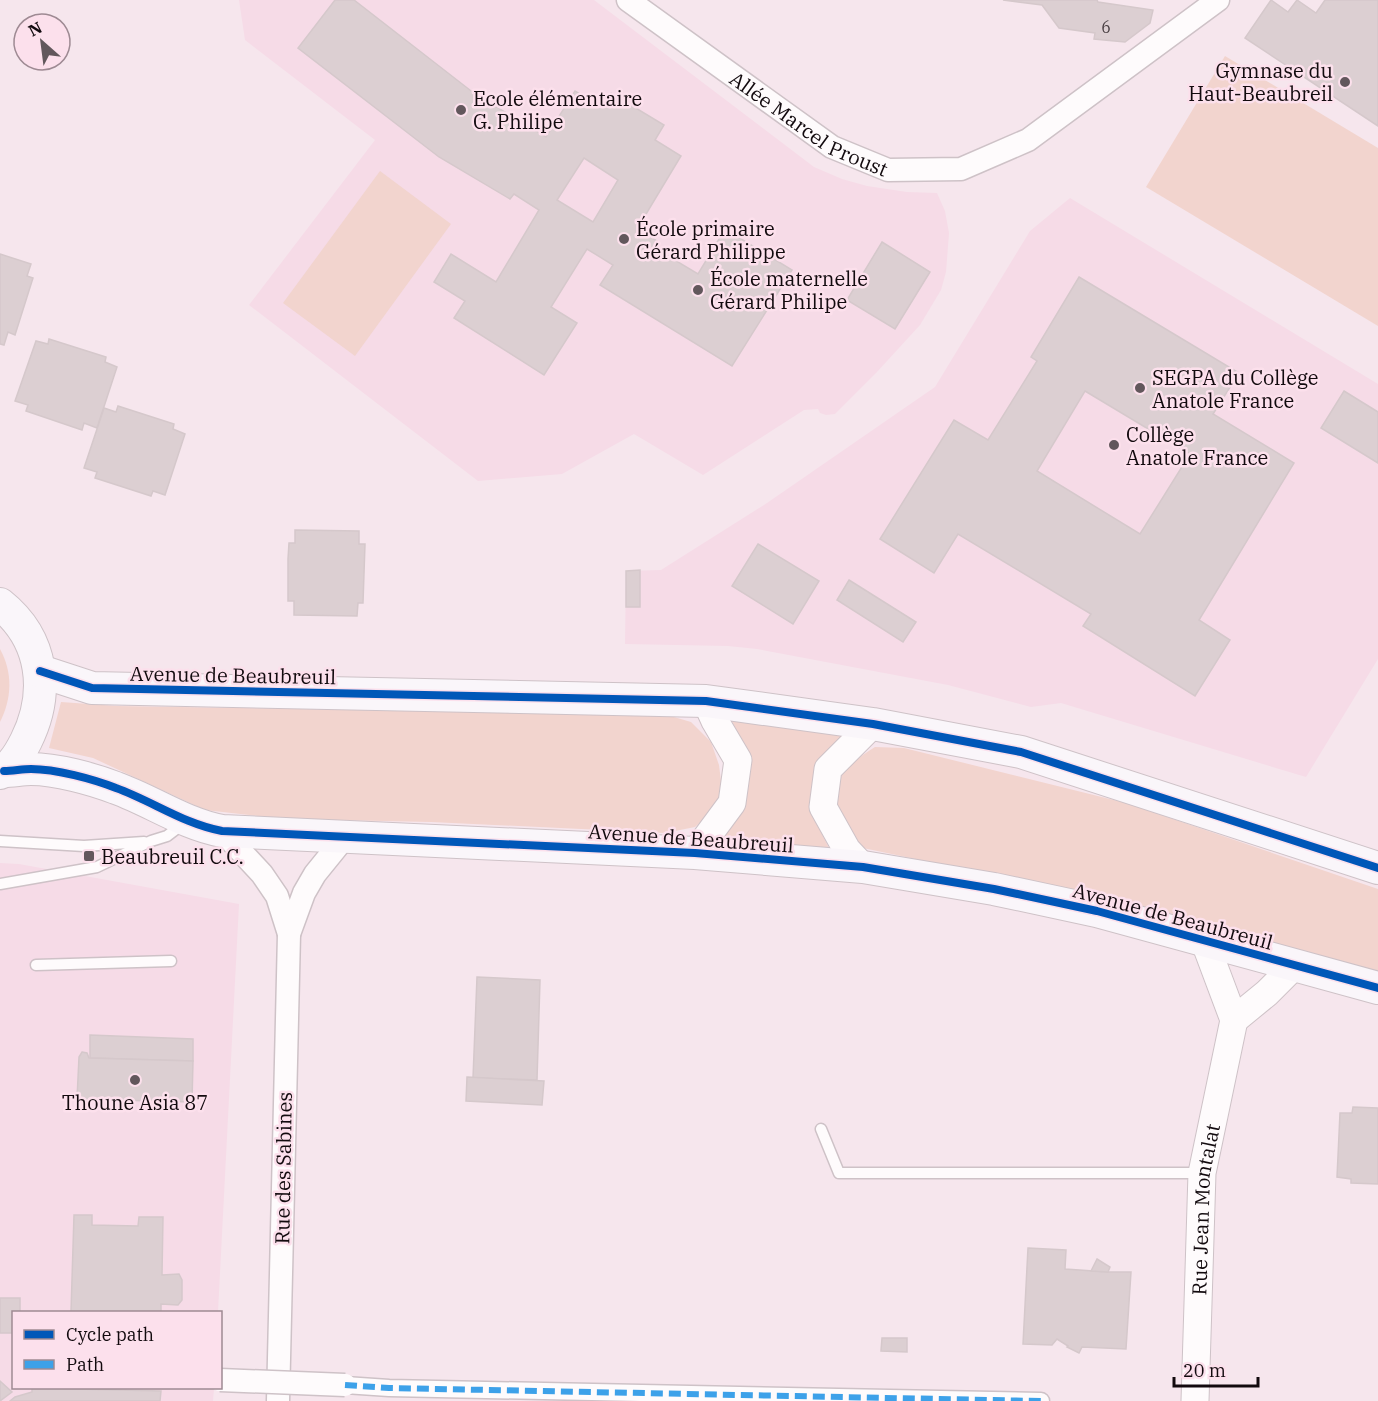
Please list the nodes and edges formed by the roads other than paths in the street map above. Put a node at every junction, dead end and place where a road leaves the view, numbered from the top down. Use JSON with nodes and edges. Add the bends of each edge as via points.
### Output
{"nodes":[{"id":1,"x":628,"y":0,"type":"edge"},
{"id":2,"x":1218,"y":0,"type":"edge"},
{"id":3,"x":1,"y":598,"type":"edge"},
{"id":4,"x":40,"y":671,"type":"junction"},
{"id":5,"x":706,"y":701,"type":"junction"},
{"id":6,"x":873,"y":724,"type":"junction"},
{"id":7,"x":2,"y":772,"type":"edge"},
{"id":8,"x":186,"y":821,"type":"junction"},
{"id":9,"x":222,"y":831,"type":"junction"},
{"id":10,"x":345,"y":837,"type":"junction"},
{"id":11,"x":0,"y":841,"type":"edge"},
{"id":12,"x":151,"y":841,"type":"junction"},
{"id":13,"x":695,"y":853,"type":"junction"},
{"id":14,"x":863,"y":867,"type":"junction"},
{"id":15,"x":1378,"y":868,"type":"edge"},
{"id":16,"x":0,"y":884,"type":"edge"},
{"id":17,"x":289,"y":934,"type":"junction"},
{"id":18,"x":1204,"y":940,"type":"junction"},
{"id":19,"x":171,"y":961,"type":"dead end"},
{"id":20,"x":36,"y":965,"type":"dead end"},
{"id":21,"x":1295,"y":965,"type":"junction"},
{"id":22,"x":1378,"y":988,"type":"edge"},
{"id":23,"x":1234,"y":1020,"type":"junction"},
{"id":24,"x":821,"y":1129,"type":"dead end"},
{"id":25,"x":1202,"y":1173,"type":"junction"},
{"id":26,"x":222,"y":1380,"type":"edge"},
{"id":27,"x":345,"y":1385,"type":"joint"},
{"id":28,"x":691,"y":1398,"type":"edge"},
{"id":29,"x":877,"y":1400,"type":"edge"},
{"id":30,"x":278,"y":1401,"type":"edge"},
{"id":31,"x":1019,"y":1401,"type":"edge"},
{"id":32,"x":1041,"y":1401,"type":"edge"},
{"id":33,"x":1195,"y":1401,"type":"edge"}],
"edges":[{"from":1,"to":2,"type":"street","name":"Allée Marcel Proust","via":[[832,147],[888,170],[961,169],[1028,141]]},
{"from":3,"to":4,"type":"main road","name":"Avenue de Beaubreuil","via":[[27,634]]},
{"from":4,"to":5,"type":"main road","name":"Avenue de Beaubreuil","via":[[92,688]]},
{"from":4,"to":7,"type":"main road","name":"Avenue de Beaubreuil","via":[[36,722],[18,756]]},
{"from":5,"to":6,"type":"main road","name":"Avenue de Beaubreuil"},
{"from":5,"to":13,"type":"street","name":"Avenue de Beaubreuil","via":[[738,760],[732,803]]},
{"from":6,"to":14,"type":"street","via":[[828,769],[823,807],[847,850]]},
{"from":6,"to":15,"type":"main road","name":"Avenue de Beaubreuil","via":[[1021,752]]},
{"from":7,"to":8,"type":"main road","name":"Avenue de Beaubreuil","via":[[32,769],[76,776],[116,787]]},
{"from":8,"to":9,"type":"main road","name":"Avenue de Beaubreuil"},
{"from":8,"to":12,"type":"lane","via":[[167,836]]},
{"from":9,"to":10,"type":"main road","name":"Avenue de Beaubreuil"},
{"from":9,"to":17,"type":"street","name":"Rue des Sabines","via":[[277,896]]},
{"from":10,"to":13,"type":"main road","name":"Avenue de Beaubreuil"},
{"from":10,"to":17,"type":"street","name":"Rue des Sabines","via":[[304,893]]},
{"from":11,"to":12,"type":"lane","via":[[84,846]]},
{"from":12,"to":16,"type":"lane","via":[[97,867]]},
{"from":13,"to":14,"type":"main road","name":"Avenue de Beaubreuil"},
{"from":14,"to":18,"type":"main road","name":"Avenue de Beaubreuil","via":[[1017,894]]},
{"from":17,"to":30,"type":"street","name":"Rue des Sabines"},
{"from":18,"to":21,"type":"main road","name":"Avenue de Beaubreuil"},
{"from":18,"to":23,"type":"street"},
{"from":19,"to":20,"type":"lane"},
{"from":21,"to":22,"type":"main road","name":"Avenue de Beaubreuil"},
{"from":21,"to":23,"type":"street"},
{"from":23,"to":25,"type":"street","name":"Rue Jean Montalat"},
{"from":24,"to":25,"type":"lane","via":[[839,1173]]},
{"from":25,"to":33,"type":"street","name":"Rue Jean Montalat"},
{"from":26,"to":27,"type":"street","bridge":true},
{"from":27,"to":28,"type":"street"},
{"from":28,"to":29,"type":"street"},
{"from":29,"to":31,"type":"street"},
{"from":31,"to":32,"type":"street"}]}
